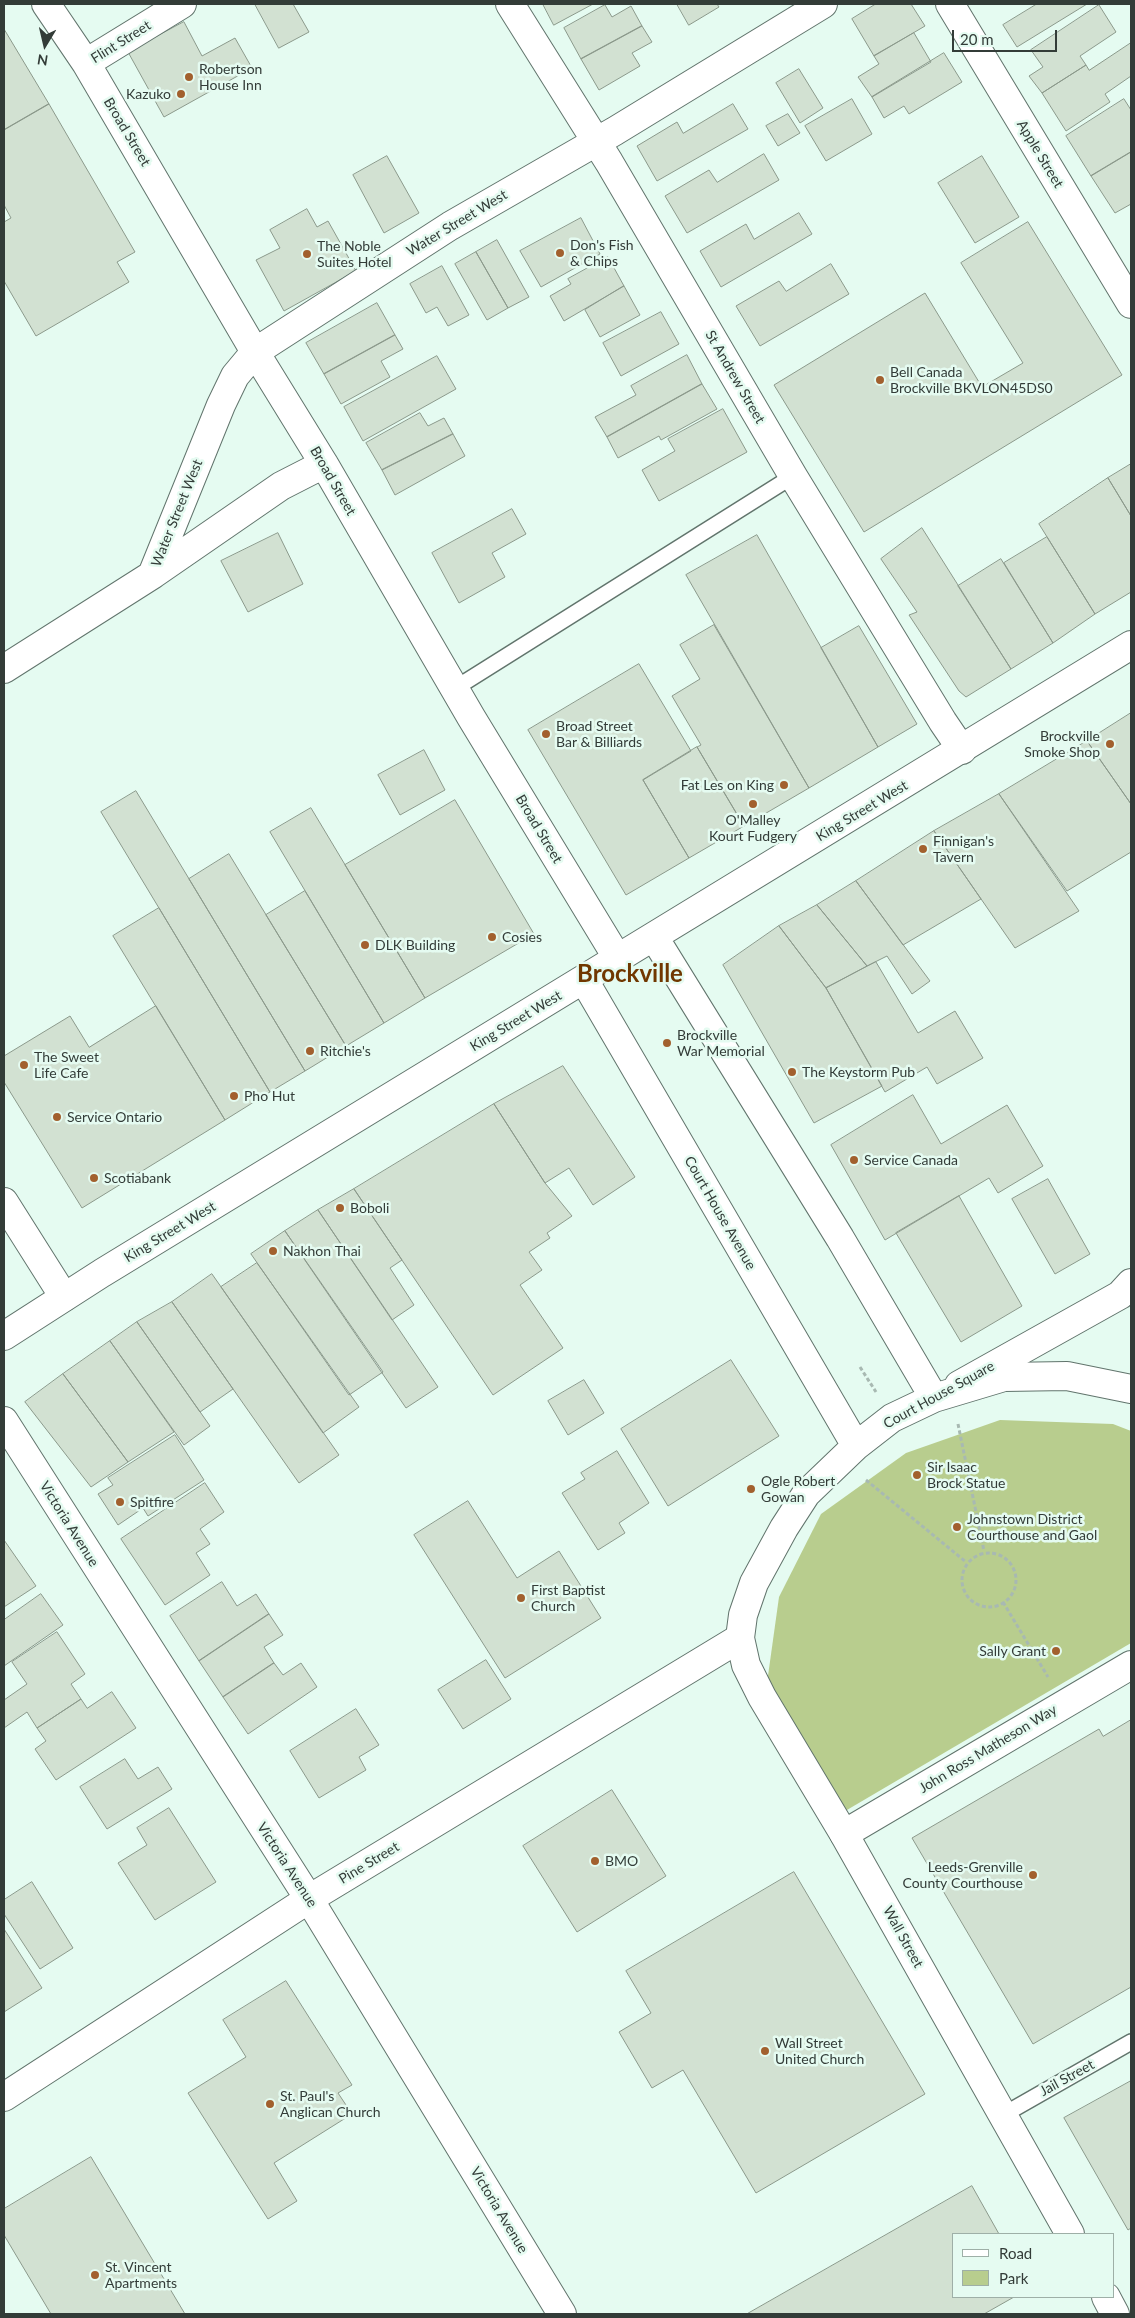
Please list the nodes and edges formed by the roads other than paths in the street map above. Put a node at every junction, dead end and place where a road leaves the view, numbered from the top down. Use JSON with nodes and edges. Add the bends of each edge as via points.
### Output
{"nodes":[{"id":1,"x":46,"y":4,"type":"edge"},
{"id":2,"x":182,"y":4,"type":"edge"},
{"id":3,"x":510,"y":4,"type":"edge"},
{"id":4,"x":823,"y":4,"type":"edge"},
{"id":5,"x":950,"y":4,"type":"edge"},
{"id":6,"x":86,"y":63,"type":"junction"},
{"id":7,"x":595,"y":141,"type":"junction"},
{"id":8,"x":1131,"y":304,"type":"edge"},
{"id":9,"x":255,"y":352,"type":"junction"},
{"id":10,"x":324,"y":464,"type":"junction"},
{"id":11,"x":793,"y":476,"type":"junction"},
{"id":12,"x":152,"y":575,"type":"junction"},
{"id":13,"x":1131,"y":645,"type":"edge"},
{"id":14,"x":4,"y":669,"type":"edge"},
{"id":15,"x":454,"y":689,"type":"junction"},
{"id":16,"x":962,"y":750,"type":"junction"},
{"id":17,"x":654,"y":938,"type":"junction"},
{"id":18,"x":618,"y":959,"type":"junction"},
{"id":19,"x":584,"y":980,"type":"junction"},
{"id":20,"x":4,"y":1202,"type":"edge"},
{"id":21,"x":64,"y":1297,"type":"junction"},
{"id":22,"x":1128,"y":1297,"type":"edge"},
{"id":23,"x":4,"y":1336,"type":"edge"},
{"id":24,"x":1131,"y":1389,"type":"edge"},
{"id":25,"x":934,"y":1398,"type":"junction"},
{"id":26,"x":4,"y":1421,"type":"edge"},
{"id":27,"x":849,"y":1453,"type":"junction"},
{"id":28,"x":740,"y":1638,"type":"junction"},
{"id":29,"x":1131,"y":1665,"type":"edge"},
{"id":30,"x":844,"y":1834,"type":"junction"},
{"id":31,"x":309,"y":1898,"type":"junction"},
{"id":32,"x":1131,"y":2042,"type":"edge"},
{"id":33,"x":4,"y":2096,"type":"edge"},
{"id":34,"x":1003,"y":2114,"type":"junction"},
{"id":35,"x":1069,"y":2233,"type":"edge"},
{"id":36,"x":1107,"y":2298,"type":"edge"},
{"id":37,"x":1131,"y":2309,"type":"edge"},
{"id":38,"x":562,"y":2314,"type":"edge"},
{"id":39,"x":1115,"y":2314,"type":"edge"},
{"id":40,"x":1122,"y":2314,"type":"edge"}],
"edges":[{"from":1,"to":6,"type":"street","name":"Broad Street"},
{"from":2,"to":6,"type":"street","name":"Flint Street"},
{"from":3,"to":7,"type":"street","name":"St Andrew Street"},
{"from":4,"to":7,"type":"street","name":"Water Street West"},
{"from":5,"to":8,"type":"street","name":"Apple Street"},
{"from":6,"to":9,"type":"street","name":"Broad Street"},
{"from":7,"to":9,"type":"street","name":"Water Street West","via":[[450,226]]},
{"from":7,"to":11,"type":"street","name":"St Andrew Street"},
{"from":9,"to":10,"type":"street","name":"Broad Street"},
{"from":9,"to":12,"type":"street","name":"Water Street West","via":[[235,376],[221,405]]},
{"from":10,"to":12,"type":"street","name":"Water Street West","via":[[281,486]]},
{"from":10,"to":15,"type":"street","name":"Broad Street"},
{"from":11,"to":15,"type":"lane"},
{"from":11,"to":16,"type":"street","name":"St Andrew Street"},
{"from":12,"to":14,"type":"street","name":"Water Street West"},
{"from":13,"to":16,"type":"street","name":"King Street West"},
{"from":15,"to":18,"type":"street","name":"Broad Street"},
{"from":16,"to":17,"type":"street","name":"King Street West"},
{"from":17,"to":18,"type":"street","name":"King Street West"},
{"from":17,"to":25,"type":"street","via":[[840,1238]]},
{"from":18,"to":19,"type":"street","name":"King Street West"},
{"from":19,"to":21,"type":"street","name":"King Street West"},
{"from":19,"to":27,"type":"street","name":"Court House Avenue"},
{"from":20,"to":21,"type":"street"},
{"from":21,"to":23,"type":"street","name":"King Street West"},
{"from":22,"to":25,"type":"street","name":"Court House Square"},
{"from":24,"to":25,"type":"street","via":[[1067,1376],[1004,1377]]},
{"from":25,"to":27,"type":"street","name":"Court House Square","via":[[892,1418]]},
{"from":26,"to":31,"type":"street","name":"Victoria Avenue"},
{"from":27,"to":28,"type":"street","name":"Court House Square","via":[[806,1494],[784,1528],[754,1583],[743,1615]]},
{"from":28,"to":30,"type":"street","name":"Wall Street","via":[[746,1665],[762,1697]]},
{"from":28,"to":31,"type":"street","name":"Pine Street"},
{"from":29,"to":30,"type":"street","name":"John Ross Matheson Way"},
{"from":30,"to":34,"type":"street","name":"Wall Street"},
{"from":31,"to":33,"type":"street","name":"Pine Street"},
{"from":31,"to":38,"type":"street","name":"Victoria Avenue"},
{"from":32,"to":34,"type":"lane","name":"Jail Street"},
{"from":34,"to":35,"type":"street","name":"Wall Street"},
{"from":36,"to":39,"type":"street"},
{"from":37,"to":40,"type":"street"}]}
